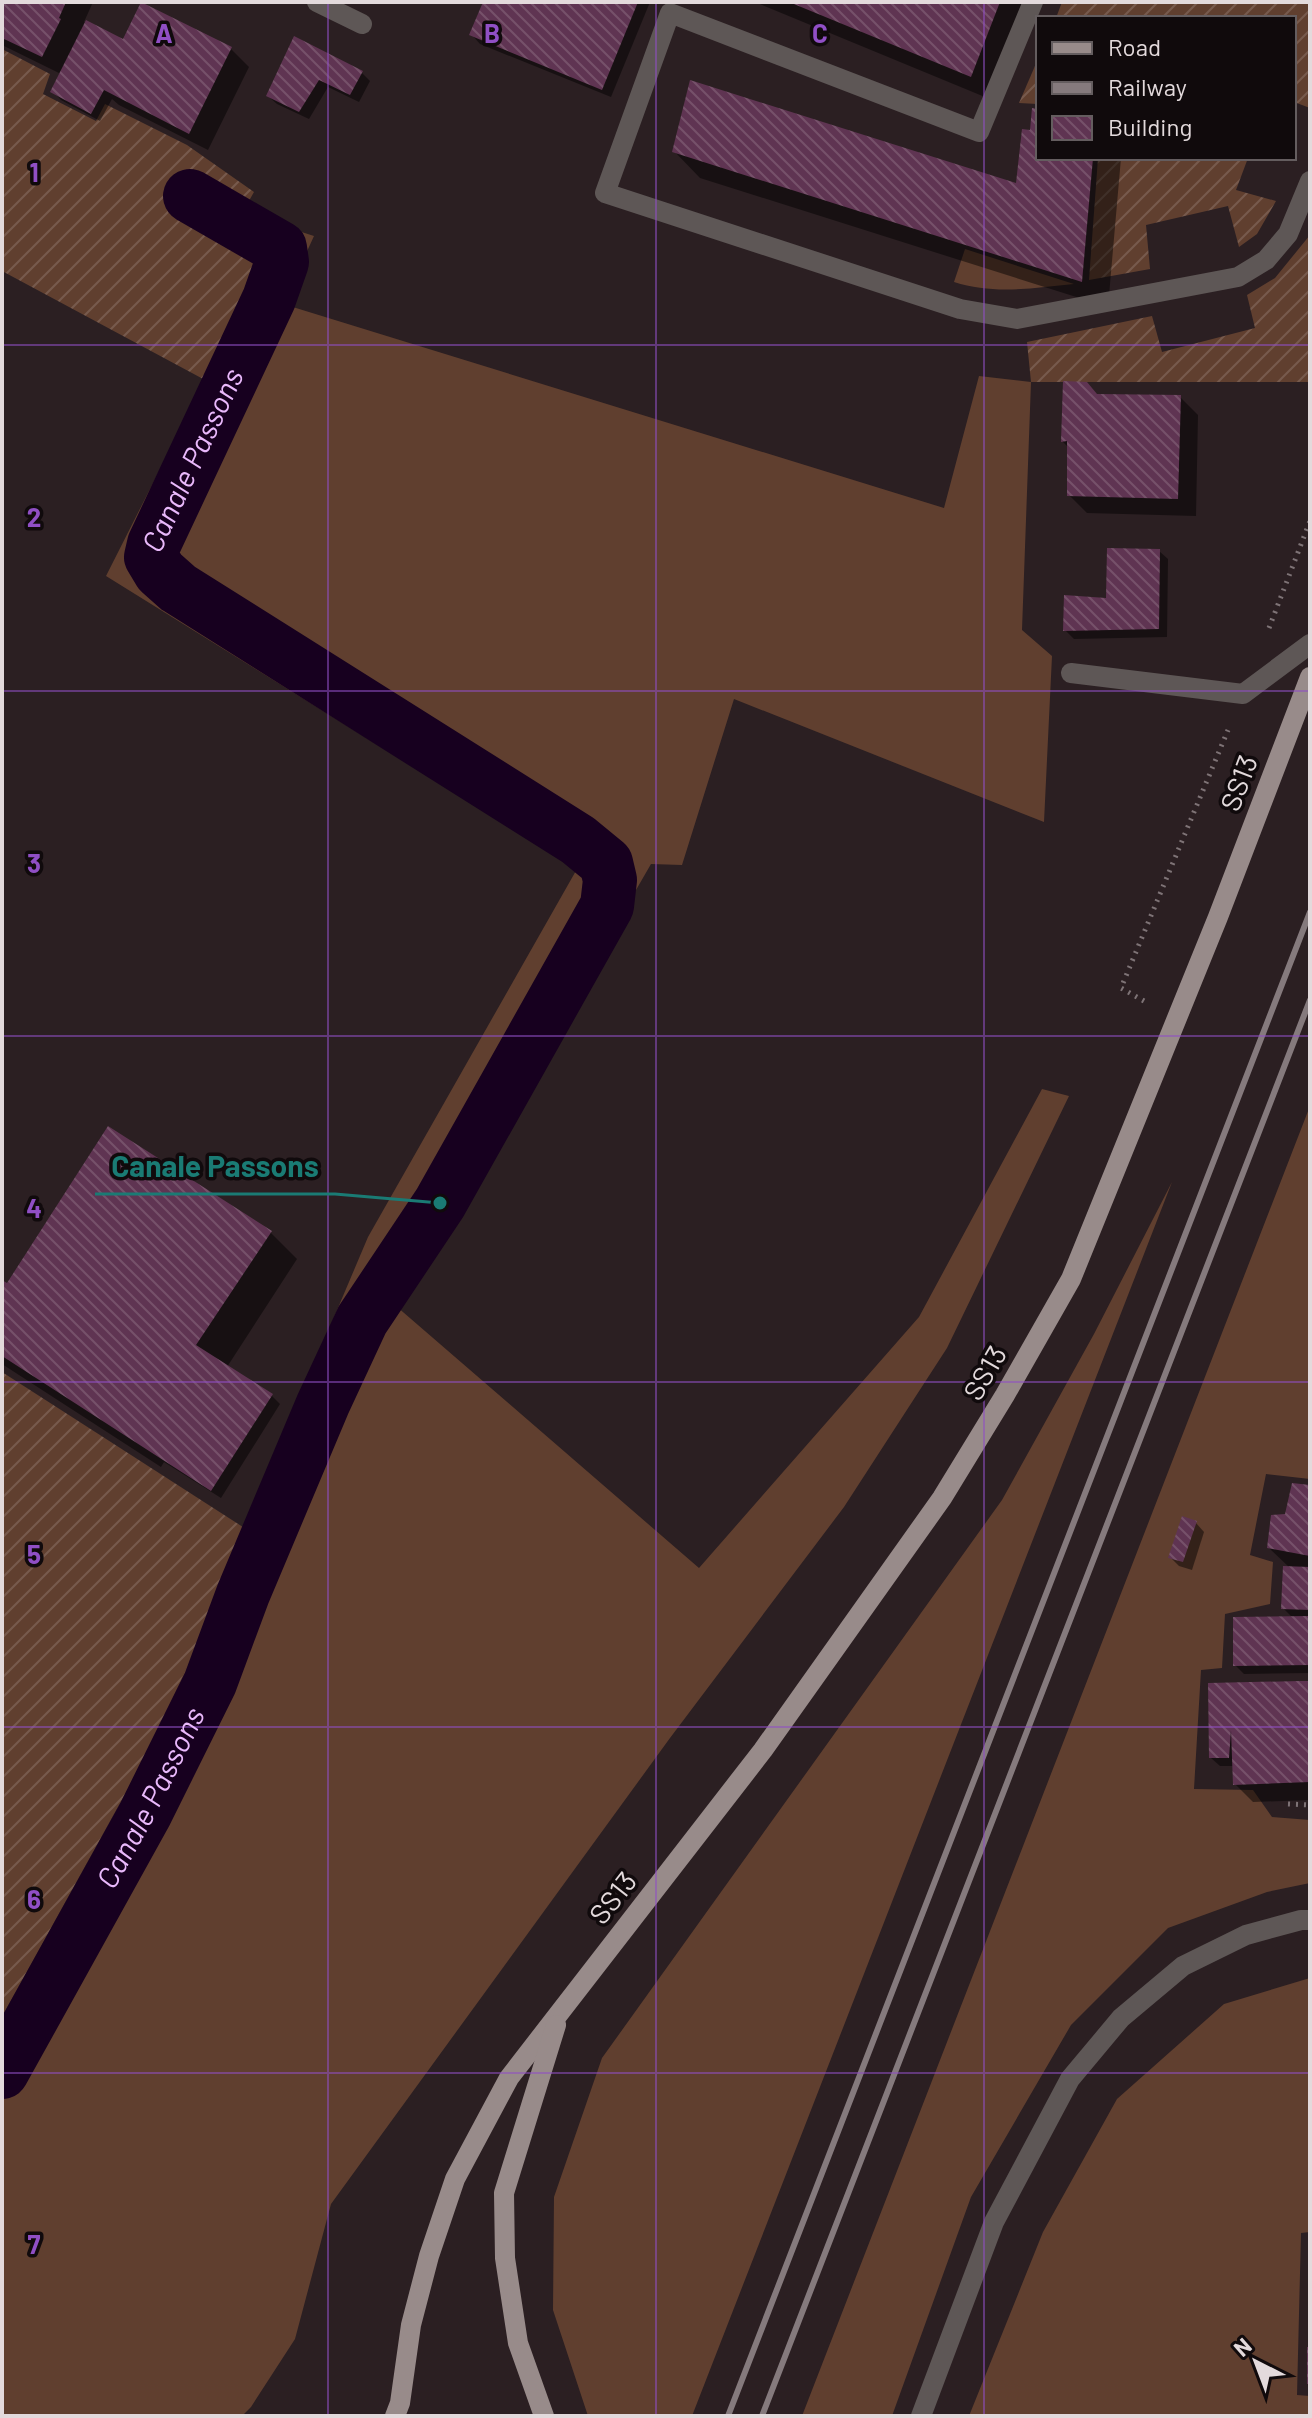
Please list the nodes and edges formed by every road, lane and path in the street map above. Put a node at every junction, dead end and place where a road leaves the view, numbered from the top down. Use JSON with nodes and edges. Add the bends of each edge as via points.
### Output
{"nodes":[{"id":1,"x":317,"y":2,"type":"edge"},
{"id":2,"x":1033,"y":2,"type":"edge"},
{"id":3,"x":362,"y":24,"type":"dead end"},
{"id":4,"x":1310,"y":181,"type":"edge"},
{"id":5,"x":1310,"y":521,"type":"edge"},
{"id":6,"x":1266,"y":636,"type":"dead end"},
{"id":7,"x":1310,"y":644,"type":"edge"},
{"id":8,"x":1071,"y":673,"type":"dead end"},
{"id":9,"x":1310,"y":677,"type":"edge"},
{"id":10,"x":1243,"y":694,"type":"junction"},
{"id":11,"x":1177,"y":1019,"type":"junction"},
{"id":12,"x":1288,"y":1804,"type":"dead end"},
{"id":13,"x":1310,"y":1805,"type":"edge"},
{"id":14,"x":1310,"y":1920,"type":"edge"},
{"id":15,"x":559,"y":2014,"type":"junction"},
{"id":16,"x":395,"y":2416,"type":"edge"},
{"id":17,"x":544,"y":2416,"type":"edge"},
{"id":18,"x":921,"y":2416,"type":"edge"}],
"edges":[{"from":1,"to":3,"type":"street"},
{"from":2,"to":4,"type":"street","via":[[979,132],[670,13],[605,193],[960,309],[1017,319],[1238,277],[1266,260],[1288,234]]},
{"from":5,"to":6,"type":"path"},
{"from":7,"to":10,"type":"street"},
{"from":8,"to":10,"type":"street"},
{"from":9,"to":11,"type":"main road","name":"SS13","number":"SS13"},
{"from":10,"to":11,"type":"path","via":[[1121,988]]},
{"from":11,"to":15,"type":"main road","name":"SS13","number":"SS13","via":[[1071,1279],[950,1485],[763,1750]]},
{"from":12,"to":13,"type":"path"},
{"from":14,"to":18,"type":"street","via":[[1246,1935],[1183,1966],[1121,2018],[1070,2079],[994,2222]]},
{"from":15,"to":16,"type":"main road","number":"SS13","via":[[509,2078],[455,2179],[411,2325]]},
{"from":15,"to":17,"type":"main road","number":"SS13","via":[[504,2193],[505,2258],[518,2343]]}]}
